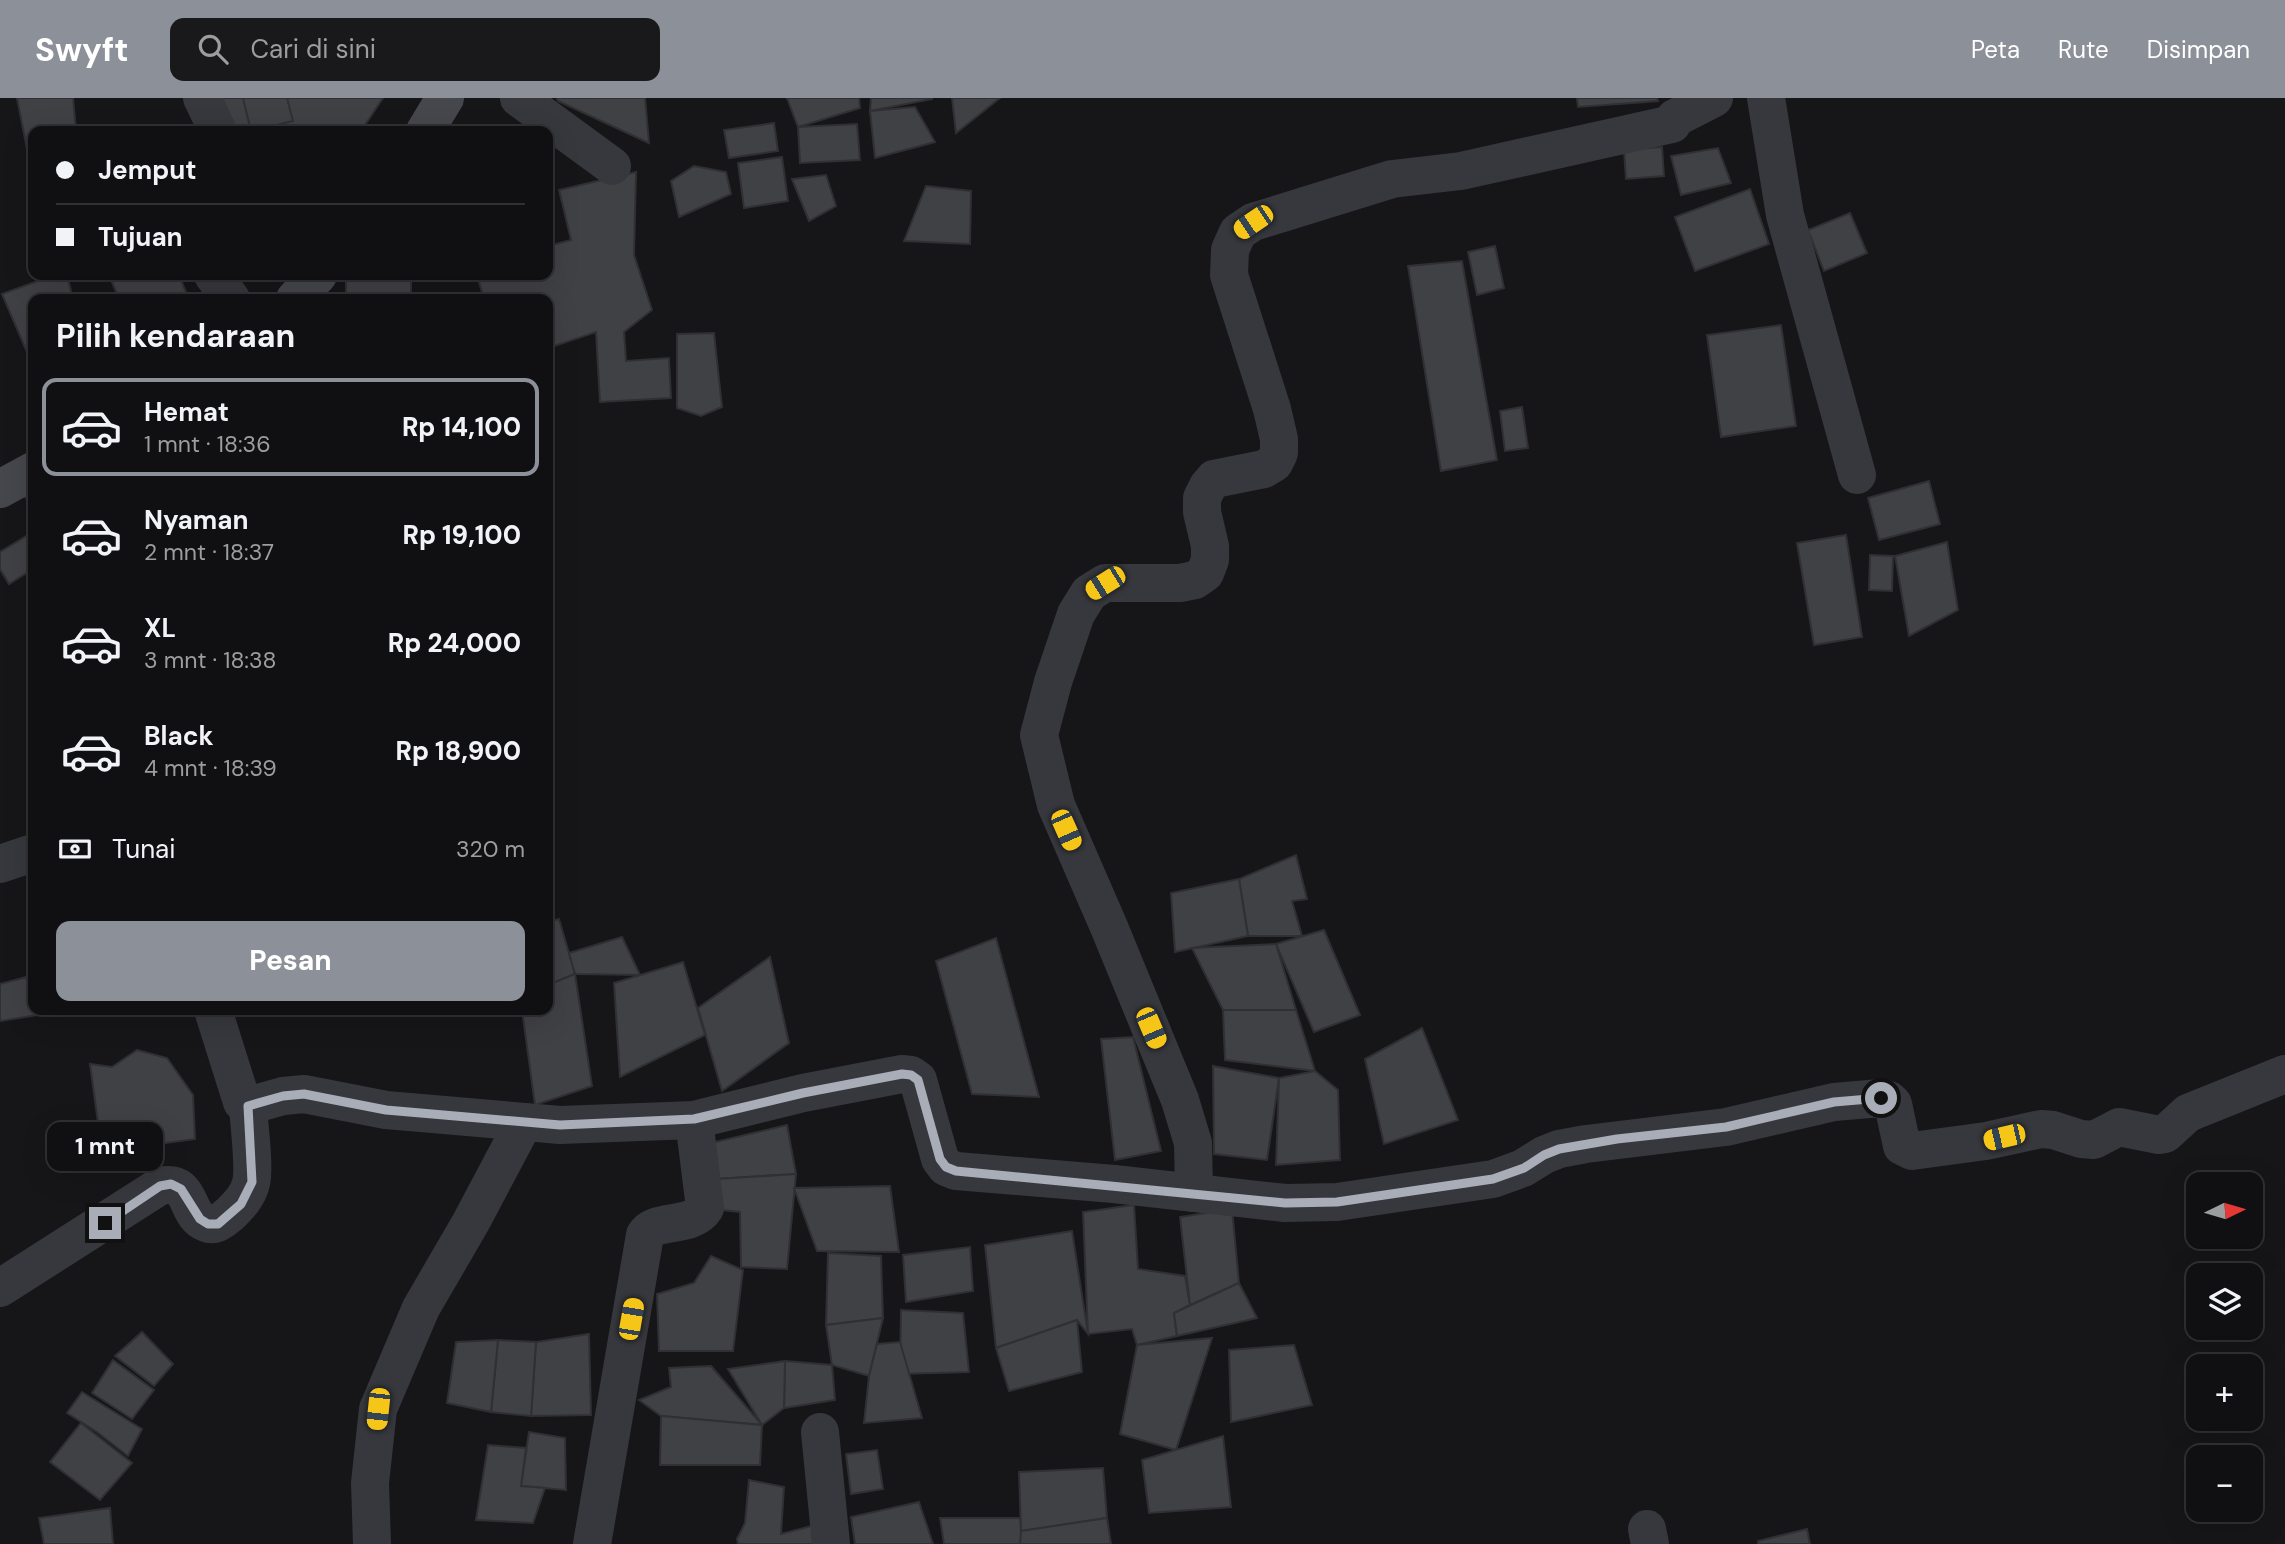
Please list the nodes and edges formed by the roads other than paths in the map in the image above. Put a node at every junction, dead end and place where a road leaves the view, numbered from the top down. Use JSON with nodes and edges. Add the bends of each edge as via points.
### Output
{"nodes":[{"id":1,"x":202,"y":98,"type":"edge"},
{"id":2,"x":445,"y":98,"type":"edge"},
{"id":3,"x":519,"y":98,"type":"edge"},
{"id":4,"x":1714,"y":98,"type":"edge"},
{"id":5,"x":1766,"y":98,"type":"edge"},
{"id":6,"x":216,"y":126,"type":"edge"},
{"id":7,"x":428,"y":126,"type":"edge"},
{"id":8,"x":612,"y":166,"type":"dead end"},
{"id":9,"x":217,"y":280,"type":"edge"},
{"id":10,"x":313,"y":280,"type":"edge"},
{"id":11,"x":228,"y":294,"type":"edge"},
{"id":12,"x":300,"y":294,"type":"edge"},
{"id":13,"x":28,"y":474,"type":"edge"},
{"id":14,"x":1857,"y":475,"type":"dead end"},
{"id":15,"x":0,"y":489,"type":"edge"},
{"id":16,"x":28,"y":855,"type":"edge"},
{"id":17,"x":0,"y":864,"type":"edge"},
{"id":18,"x":215,"y":1015,"type":"edge"},
{"id":19,"x":2285,"y":1074,"type":"edge"},
{"id":20,"x":248,"y":1106,"type":"junction"},
{"id":21,"x":694,"y":1119,"type":"junction"},
{"id":22,"x":524,"y":1122,"type":"junction"},
{"id":23,"x":1194,"y":1193,"type":"junction"},
{"id":24,"x":0,"y":1288,"type":"edge"},
{"id":25,"x":820,"y":1432,"type":"dead end"},
{"id":26,"x":372,"y":1544,"type":"edge"},
{"id":27,"x":592,"y":1544,"type":"edge"},
{"id":28,"x":831,"y":1544,"type":"edge"}],
"edges":[{"from":1,"to":6,"type":"street"},
{"from":2,"to":7,"type":"street"},
{"from":3,"to":8,"type":"street"},
{"from":4,"to":23,"type":"street","via":[[1675,118],[1672,124],[1461,171],[1392,179],[1253,222],[1238,232],[1230,250],[1229,275],[1272,409],[1279,453],[1264,469],[1214,479],[1208,486],[1202,498],[1210,546],[1205,573],[1180,583],[1105,583],[1089,593],[1076,614],[1052,682],[1039,735],[1056,805],[1180,1100],[1192,1143]]},
{"from":5,"to":14,"type":"street","via":[[1785,215]]},
{"from":9,"to":11,"type":"street"},
{"from":10,"to":12,"type":"street"},
{"from":13,"to":15,"type":"street"},
{"from":16,"to":17,"type":"street"},
{"from":18,"to":20,"type":"street","via":[[242,1102]]},
{"from":19,"to":23,"type":"street","via":[[2188,1113],[2159,1135],[2119,1127],[2094,1140],[2041,1129],[1912,1152],[1902,1146],[1893,1104],[1881,1098],[1834,1102],[1726,1127],[1559,1149],[1493,1179],[1337,1202],[1285,1203]]},
{"from":20,"to":22,"type":"street","via":[[304,1094],[386,1110]]},
{"from":20,"to":24,"type":"street","via":[[252,1182],[241,1204],[218,1224],[200,1219],[181,1189],[171,1184],[160,1186]]},
{"from":21,"to":22,"type":"street","via":[[560,1125]]},
{"from":21,"to":23,"type":"street","via":[[803,1093],[911,1075],[918,1080],[946,1167]]},
{"from":21,"to":27,"type":"street","via":[[705,1208],[683,1222],[651,1228],[645,1236]]},
{"from":22,"to":26,"type":"street","via":[[421,1308],[378,1409],[370,1483]]},
{"from":25,"to":28,"type":"street"}]}
